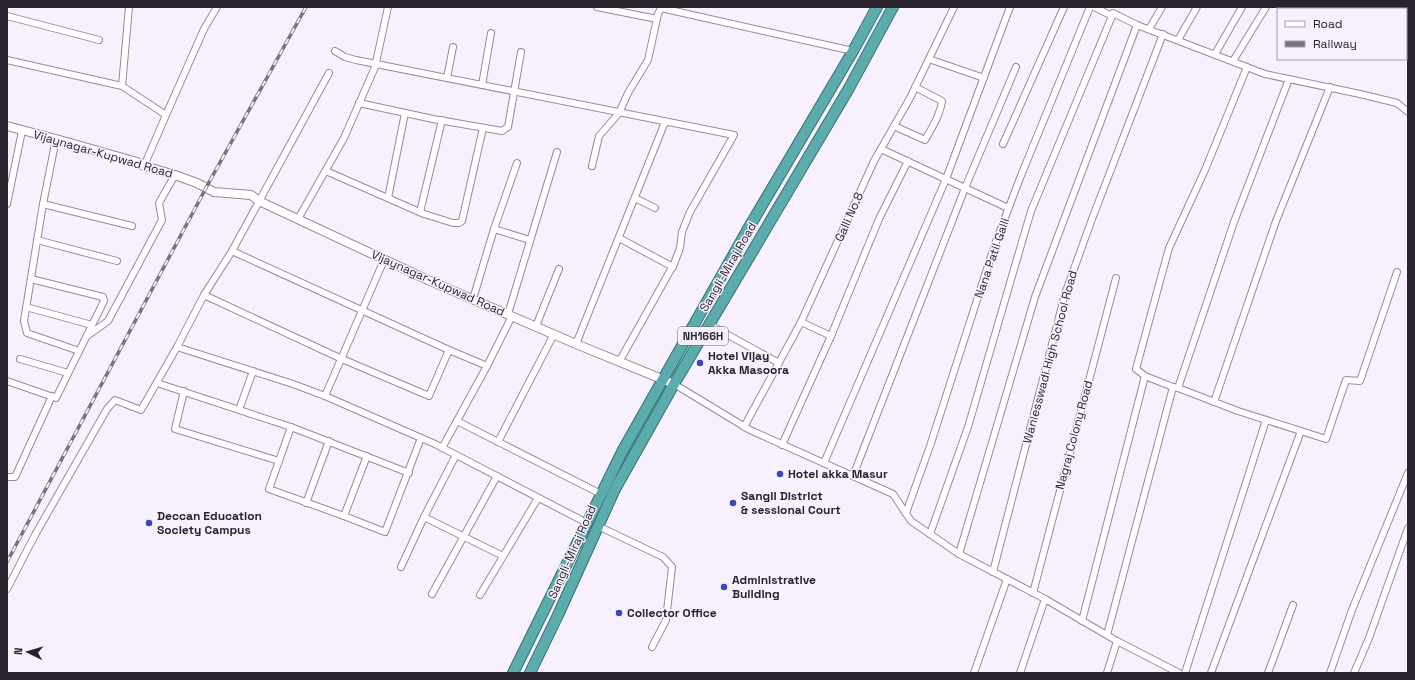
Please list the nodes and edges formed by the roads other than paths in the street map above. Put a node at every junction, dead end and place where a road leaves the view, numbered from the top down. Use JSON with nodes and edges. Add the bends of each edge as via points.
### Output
{"nodes":[{"id":1,"x":217,"y":7,"type":"edge"},
{"id":2,"x":388,"y":7,"type":"edge"},
{"id":3,"x":597,"y":7,"type":"edge"},
{"id":4,"x":877,"y":7,"type":"edge"},
{"id":5,"x":893,"y":7,"type":"edge"},
{"id":6,"x":954,"y":7,"type":"edge"},
{"id":7,"x":1010,"y":7,"type":"edge"},
{"id":8,"x":1064,"y":7,"type":"edge"},
{"id":9,"x":1090,"y":7,"type":"edge"},
{"id":10,"x":1094,"y":7,"type":"edge"},
{"id":11,"x":1116,"y":7,"type":"edge"},
{"id":12,"x":1162,"y":7,"type":"edge"},
{"id":13,"x":1197,"y":7,"type":"edge"},
{"id":14,"x":1242,"y":7,"type":"edge"},
{"id":15,"x":1266,"y":7,"type":"edge"},
{"id":16,"x":126,"y":8,"type":"edge"},
{"id":17,"x":1112,"y":15,"type":"junction"},
{"id":18,"x":7,"y":16,"type":"edge"},
{"id":19,"x":657,"y":19,"type":"junction"},
{"id":20,"x":1137,"y":25,"type":"junction"},
{"id":21,"x":1149,"y":29,"type":"junction"},
{"id":22,"x":491,"y":33,"type":"dead end"},
{"id":23,"x":1163,"y":34,"type":"junction"},
{"id":24,"x":99,"y":40,"type":"dead end"},
{"id":25,"x":1178,"y":40,"type":"junction"},
{"id":26,"x":453,"y":47,"type":"dead end"},
{"id":27,"x":336,"y":51,"type":"dead end"},
{"id":28,"x":853,"y":51,"type":"junction"},
{"id":29,"x":521,"y":52,"type":"dead end"},
{"id":30,"x":1216,"y":54,"type":"junction"},
{"id":31,"x":928,"y":59,"type":"junction"},
{"id":32,"x":7,"y":60,"type":"edge"},
{"id":33,"x":1233,"y":61,"type":"junction"},
{"id":34,"x":376,"y":64,"type":"junction"},
{"id":35,"x":1016,"y":67,"type":"dead end"},
{"id":36,"x":1247,"y":67,"type":"junction"},
{"id":37,"x":329,"y":73,"type":"dead end"},
{"id":38,"x":447,"y":78,"type":"junction"},
{"id":39,"x":984,"y":78,"type":"junction"},
{"id":40,"x":1289,"y":79,"type":"junction"},
{"id":41,"x":482,"y":85,"type":"junction"},
{"id":42,"x":122,"y":86,"type":"junction"},
{"id":43,"x":915,"y":87,"type":"junction"},
{"id":44,"x":1330,"y":87,"type":"junction"},
{"id":45,"x":514,"y":92,"type":"junction"},
{"id":46,"x":360,"y":103,"type":"junction"},
{"id":47,"x":1408,"y":112,"type":"edge"},
{"id":48,"x":405,"y":113,"type":"junction"},
{"id":49,"x":620,"y":113,"type":"junction"},
{"id":50,"x":166,"y":115,"type":"junction"},
{"id":51,"x":442,"y":120,"type":"junction"},
{"id":52,"x":665,"y":122,"type":"junction"},
{"id":53,"x":7,"y":126,"type":"edge"},
{"id":54,"x":894,"y":126,"type":"junction"},
{"id":55,"x":483,"y":128,"type":"junction"},
{"id":56,"x":22,"y":131,"type":"junction"},
{"id":57,"x":56,"y":139,"type":"junction"},
{"id":58,"x":1003,"y":144,"type":"dead end"},
{"id":59,"x":881,"y":148,"type":"junction"},
{"id":60,"x":557,"y":152,"type":"dead end"},
{"id":61,"x":908,"y":161,"type":"junction"},
{"id":62,"x":517,"y":163,"type":"dead end"},
{"id":63,"x":144,"y":166,"type":"junction"},
{"id":64,"x":592,"y":166,"type":"dead end"},
{"id":65,"x":326,"y":171,"type":"junction"},
{"id":66,"x":175,"y":175,"type":"junction"},
{"id":67,"x":946,"y":179,"type":"junction"},
{"id":68,"x":965,"y":188,"type":"junction"},
{"id":69,"x":388,"y":198,"type":"junction"},
{"id":70,"x":635,"y":198,"type":"junction"},
{"id":71,"x":260,"y":201,"type":"junction"},
{"id":72,"x":7,"y":204,"type":"edge"},
{"id":73,"x":43,"y":204,"type":"junction"},
{"id":74,"x":655,"y":208,"type":"dead end"},
{"id":75,"x":1008,"y":208,"type":"junction"},
{"id":76,"x":420,"y":212,"type":"junction"},
{"id":77,"x":298,"y":219,"type":"junction"},
{"id":78,"x":132,"y":226,"type":"dead end"},
{"id":79,"x":494,"y":229,"type":"junction"},
{"id":80,"x":619,"y":238,"type":"junction"},
{"id":81,"x":37,"y":240,"type":"junction"},
{"id":82,"x":530,"y":240,"type":"junction"},
{"id":83,"x":232,"y":251,"type":"junction"},
{"id":84,"x":384,"y":260,"type":"junction"},
{"id":85,"x":117,"y":261,"type":"dead end"},
{"id":86,"x":673,"y":267,"type":"junction"},
{"id":87,"x":559,"y":269,"type":"dead end"},
{"id":88,"x":1397,"y":272,"type":"dead end"},
{"id":89,"x":31,"y":278,"type":"junction"},
{"id":90,"x":1116,"y":278,"type":"dead end"},
{"id":91,"x":204,"y":295,"type":"junction"},
{"id":92,"x":473,"y":299,"type":"junction"},
{"id":93,"x":26,"y":307,"type":"junction"},
{"id":94,"x":363,"y":310,"type":"junction"},
{"id":95,"x":510,"y":315,"type":"junction"},
{"id":96,"x":801,"y":322,"type":"junction"},
{"id":97,"x":92,"y":325,"type":"junction"},
{"id":98,"x":710,"y":325,"type":"junction"},
{"id":99,"x":536,"y":326,"type":"junction"},
{"id":100,"x":554,"y":334,"type":"junction"},
{"id":101,"x":831,"y":336,"type":"junction"},
{"id":102,"x":86,"y":337,"type":"junction"},
{"id":103,"x":576,"y":344,"type":"junction"},
{"id":104,"x":177,"y":347,"type":"junction"},
{"id":105,"x":448,"y":350,"type":"junction"},
{"id":106,"x":79,"y":351,"type":"junction"},
{"id":107,"x":20,"y":359,"type":"dead end"},
{"id":108,"x":342,"y":359,"type":"junction"},
{"id":109,"x":619,"y":362,"type":"junction"},
{"id":110,"x":779,"y":363,"type":"junction"},
{"id":111,"x":487,"y":366,"type":"junction"},
{"id":112,"x":253,"y":371,"type":"junction"},
{"id":113,"x":68,"y":373,"type":"junction"},
{"id":114,"x":1145,"y":376,"type":"junction"},
{"id":115,"x":663,"y":380,"type":"junction"},
{"id":116,"x":7,"y":382,"type":"edge"},
{"id":117,"x":157,"y":383,"type":"junction"},
{"id":118,"x":674,"y":384,"type":"junction"},
{"id":119,"x":1176,"y":387,"type":"junction"},
{"id":120,"x":184,"y":391,"type":"junction"},
{"id":121,"x":52,"y":396,"type":"junction"},
{"id":122,"x":325,"y":396,"type":"junction"},
{"id":123,"x":1214,"y":402,"type":"junction"},
{"id":124,"x":239,"y":410,"type":"junction"},
{"id":125,"x":1266,"y":420,"type":"junction"},
{"id":126,"x":457,"y":421,"type":"junction"},
{"id":127,"x":291,"y":427,"type":"junction"},
{"id":128,"x":744,"y":427,"type":"junction"},
{"id":129,"x":1301,"y":431,"type":"junction"},
{"id":130,"x":421,"y":438,"type":"junction"},
{"id":131,"x":329,"y":441,"type":"junction"},
{"id":132,"x":498,"y":442,"type":"junction"},
{"id":133,"x":782,"y":445,"type":"junction"},
{"id":134,"x":442,"y":448,"type":"junction"},
{"id":135,"x":456,"y":455,"type":"junction"},
{"id":136,"x":367,"y":456,"type":"junction"},
{"id":137,"x":279,"y":461,"type":"junction"},
{"id":138,"x":824,"y":464,"type":"junction"},
{"id":139,"x":409,"y":473,"type":"junction"},
{"id":140,"x":1408,"y":473,"type":"edge"},
{"id":141,"x":496,"y":476,"type":"junction"},
{"id":142,"x":853,"y":476,"type":"junction"},
{"id":143,"x":7,"y":477,"type":"edge"},
{"id":144,"x":601,"y":494,"type":"junction"},
{"id":145,"x":538,"y":498,"type":"junction"},
{"id":146,"x":306,"y":503,"type":"junction"},
{"id":147,"x":906,"y":514,"type":"junction"},
{"id":148,"x":344,"y":516,"type":"junction"},
{"id":149,"x":424,"y":517,"type":"junction"},
{"id":150,"x":587,"y":523,"type":"junction"},
{"id":151,"x":598,"y":526,"type":"junction"},
{"id":152,"x":1408,"y":528,"type":"edge"},
{"id":153,"x":930,"y":534,"type":"junction"},
{"id":154,"x":463,"y":537,"type":"junction"},
{"id":155,"x":959,"y":554,"type":"junction"},
{"id":156,"x":503,"y":556,"type":"junction"},
{"id":157,"x":401,"y":567,"type":"dead end"},
{"id":158,"x":993,"y":572,"type":"junction"},
{"id":159,"x":1007,"y":579,"type":"junction"},
{"id":160,"x":7,"y":589,"type":"edge"},
{"id":161,"x":1033,"y":592,"type":"junction"},
{"id":162,"x":432,"y":594,"type":"dead end"},
{"id":163,"x":480,"y":595,"type":"dead end"},
{"id":164,"x":1045,"y":599,"type":"junction"},
{"id":165,"x":1293,"y":605,"type":"dead end"},
{"id":166,"x":1082,"y":620,"type":"junction"},
{"id":167,"x":1107,"y":635,"type":"junction"},
{"id":168,"x":1117,"y":641,"type":"junction"},
{"id":169,"x":652,"y":647,"type":"dead end"},
{"id":170,"x":513,"y":673,"type":"edge"},
{"id":171,"x":530,"y":673,"type":"edge"},
{"id":172,"x":974,"y":673,"type":"edge"},
{"id":173,"x":1020,"y":673,"type":"edge"},
{"id":174,"x":1107,"y":673,"type":"edge"},
{"id":175,"x":1179,"y":673,"type":"edge"},
{"id":176,"x":1185,"y":673,"type":"edge"},
{"id":177,"x":1211,"y":673,"type":"edge"},
{"id":178,"x":1268,"y":673,"type":"edge"},
{"id":179,"x":1330,"y":673,"type":"edge"},
{"id":180,"x":1354,"y":673,"type":"edge"}],
"edges":[{"from":1,"to":50,"type":"street","via":[[204,29]]},
{"from":2,"to":34,"type":"street"},
{"from":3,"to":19,"type":"street"},
{"from":4,"to":28,"type":"highway","name":"Sangli-Miraj Road"},
{"from":5,"to":98,"type":"highway","name":"Sangli-Miraj Road","number":"NH166H","via":[[848,90]]},
{"from":6,"to":31,"type":"street","name":"Galli No.8"},
{"from":7,"to":39,"type":"street"},
{"from":8,"to":58,"type":"street"},
{"from":9,"to":75,"type":"street","name":"Nana Patil Galli"},
{"from":10,"to":17,"type":"street"},
{"from":11,"to":17,"type":"street"},
{"from":12,"to":21,"type":"street"},
{"from":13,"to":25,"type":"street"},
{"from":14,"to":30,"type":"street"},
{"from":15,"to":33,"type":"street"},
{"from":16,"to":42,"type":"street"},
{"from":17,"to":20,"type":"street"},
{"from":17,"to":153,"type":"street","via":[[1031,211],[968,427]]},
{"from":18,"to":24,"type":"street"},
{"from":19,"to":28,"type":"street","via":[[661,8]]},
{"from":19,"to":49,"type":"street","via":[[648,60],[628,92]]},
{"from":20,"to":21,"type":"street"},
{"from":20,"to":155,"type":"street","via":[[1035,297]]},
{"from":21,"to":23,"type":"street"},
{"from":22,"to":41,"type":"street"},
{"from":23,"to":25,"type":"street"},
{"from":23,"to":158,"type":"street","name":"Wanlesswadi High School Road","via":[[1065,294]]},
{"from":25,"to":30,"type":"street"},
{"from":26,"to":38,"type":"street"},
{"from":27,"to":34,"type":"street","via":[[345,57]]},
{"from":28,"to":115,"type":"highway","name":"Sangli-Miraj Road"},
{"from":29,"to":45,"type":"street"},
{"from":30,"to":33,"type":"street"},
{"from":31,"to":39,"type":"street"},
{"from":31,"to":43,"type":"street","name":"Galli No.8"},
{"from":32,"to":42,"type":"street"},
{"from":33,"to":36,"type":"street"},
{"from":34,"to":38,"type":"street"},
{"from":34,"to":46,"type":"street"},
{"from":35,"to":68,"type":"street"},
{"from":36,"to":40,"type":"street"},
{"from":36,"to":114,"type":"street","via":[[1205,170],[1169,248],[1136,370]]},
{"from":37,"to":71,"type":"street"},
{"from":38,"to":41,"type":"street"},
{"from":39,"to":67,"type":"street"},
{"from":40,"to":44,"type":"street"},
{"from":40,"to":119,"type":"street","via":[[1234,222]]},
{"from":41,"to":45,"type":"street"},
{"from":42,"to":50,"type":"street"},
{"from":43,"to":54,"type":"street","name":"Galli No.8"},
{"from":43,"to":54,"type":"street","via":[[942,101],[941,110],[932,128],[925,140]]},
{"from":44,"to":47,"type":"street","via":[[1397,103]]},
{"from":44,"to":123,"type":"street","via":[[1276,221]]},
{"from":45,"to":49,"type":"street"},
{"from":45,"to":55,"type":"street","via":[[508,127],[502,131]]},
{"from":46,"to":48,"type":"street"},
{"from":46,"to":65,"type":"street"},
{"from":48,"to":51,"type":"street"},
{"from":48,"to":69,"type":"street"},
{"from":49,"to":52,"type":"street"},
{"from":49,"to":64,"type":"street","via":[[599,136]]},
{"from":50,"to":63,"type":"street"},
{"from":51,"to":55,"type":"street"},
{"from":51,"to":76,"type":"street"},
{"from":52,"to":70,"type":"street"},
{"from":52,"to":86,"type":"street","via":[[734,135],[690,212]]},
{"from":53,"to":56,"type":"street","name":"Vijaynagar-Kupwad Road"},
{"from":54,"to":59,"type":"street","name":"Galli No.8"},
{"from":55,"to":76,"type":"street","via":[[462,221],[453,223]]},
{"from":56,"to":57,"type":"street","name":"Vijaynagar-Kupwad Road"},
{"from":56,"to":72,"type":"street"},
{"from":57,"to":63,"type":"street","name":"Vijaynagar-Kupwad Road"},
{"from":57,"to":73,"type":"street"},
{"from":59,"to":61,"type":"street"},
{"from":59,"to":96,"type":"street","name":"Galli No.8"},
{"from":60,"to":82,"type":"street"},
{"from":61,"to":67,"type":"street"},
{"from":61,"to":101,"type":"street","via":[[879,219]]},
{"from":62,"to":79,"type":"street"},
{"from":63,"to":66,"type":"street","name":"Vijaynagar-Kupwad Road"},
{"from":65,"to":69,"type":"street"},
{"from":65,"to":77,"type":"street"},
{"from":66,"to":71,"type":"street","name":"Vijaynagar-Kupwad Road","via":[[214,192],[250,194]]},
{"from":66,"to":102,"type":"street","via":[[159,203],[162,220],[108,321]]},
{"from":67,"to":68,"type":"street"},
{"from":67,"to":138,"type":"street"},
{"from":68,"to":75,"type":"street"},
{"from":68,"to":142,"type":"street"},
{"from":69,"to":76,"type":"street"},
{"from":70,"to":74,"type":"street"},
{"from":70,"to":80,"type":"street"},
{"from":71,"to":77,"type":"street","name":"Vijaynagar-Kupwad Road"},
{"from":71,"to":83,"type":"street"},
{"from":73,"to":78,"type":"street"},
{"from":73,"to":81,"type":"street"},
{"from":75,"to":147,"type":"street","name":"Nana Patil Galli"},
{"from":77,"to":84,"type":"street","name":"Vijaynagar-Kupwad Road"},
{"from":79,"to":82,"type":"street"},
{"from":79,"to":92,"type":"street"},
{"from":80,"to":86,"type":"street"},
{"from":80,"to":103,"type":"street"},
{"from":81,"to":85,"type":"street"},
{"from":81,"to":89,"type":"street"},
{"from":82,"to":95,"type":"street"},
{"from":83,"to":91,"type":"street"},
{"from":83,"to":94,"type":"street"},
{"from":84,"to":92,"type":"street","name":"Vijaynagar-Kupwad Road"},
{"from":84,"to":94,"type":"street"},
{"from":86,"to":109,"type":"street"},
{"from":87,"to":99,"type":"street"},
{"from":88,"to":129,"type":"street","via":[[1360,381],[1346,380],[1326,439]]},
{"from":89,"to":93,"type":"street"},
{"from":89,"to":97,"type":"street","via":[[103,297],[104,301]]},
{"from":90,"to":161,"type":"street","name":"Nagraj Colony Road"},
{"from":91,"to":104,"type":"street"},
{"from":91,"to":108,"type":"street"},
{"from":92,"to":95,"type":"street","name":"Vijaynagar-Kupwad Road"},
{"from":93,"to":97,"type":"street"},
{"from":93,"to":106,"type":"street","via":[[24,321],[27,333]]},
{"from":94,"to":105,"type":"street"},
{"from":94,"to":108,"type":"street"},
{"from":95,"to":99,"type":"street","name":"Vijaynagar-Kupwad Road"},
{"from":95,"to":111,"type":"street"},
{"from":96,"to":101,"type":"street"},
{"from":96,"to":110,"type":"street","name":"Galli No.8"},
{"from":97,"to":102,"type":"street"},
{"from":98,"to":110,"type":"street"},
{"from":98,"to":118,"type":"highway","name":"Sangli-Miraj Road","number":"NH166H"},
{"from":99,"to":100,"type":"street","name":"Vijaynagar-Kupwad Road"},
{"from":100,"to":103,"type":"street","name":"Vijaynagar-Kupwad Road"},
{"from":100,"to":132,"type":"street"},
{"from":101,"to":133,"type":"street"},
{"from":102,"to":106,"type":"street"},
{"from":103,"to":109,"type":"street","name":"Vijaynagar-Kupwad Road"},
{"from":104,"to":112,"type":"street"},
{"from":104,"to":117,"type":"street"},
{"from":105,"to":108,"type":"street","via":[[429,396]]},
{"from":105,"to":111,"type":"street"},
{"from":106,"to":113,"type":"street"},
{"from":107,"to":113,"type":"street"},
{"from":108,"to":122,"type":"street"},
{"from":109,"to":115,"type":"street","name":"Vijaynagar-Kupwad Road"},
{"from":110,"to":128,"type":"street","name":"Galli No.8"},
{"from":111,"to":126,"type":"street"},
{"from":112,"to":122,"type":"street"},
{"from":112,"to":124,"type":"street"},
{"from":113,"to":121,"type":"street","via":[[56,398]]},
{"from":114,"to":119,"type":"street"},
{"from":114,"to":166,"type":"street"},
{"from":115,"to":118,"type":"street","name":"Vijaynagar-Kupwad Road"},
{"from":115,"to":144,"type":"highway","name":"Sangli-Miraj Road"},
{"from":116,"to":121,"type":"street"},
{"from":117,"to":120,"type":"street"},
{"from":117,"to":160,"type":"street","via":[[141,410],[115,400],[107,409]]},
{"from":118,"to":128,"type":"street"},
{"from":118,"to":151,"type":"highway","name":"Sangli-Miraj Road","number":"NH166H","via":[[615,489]]},
{"from":119,"to":123,"type":"street"},
{"from":119,"to":167,"type":"street"},
{"from":120,"to":124,"type":"street"},
{"from":120,"to":137,"type":"street","via":[[175,429]]},
{"from":121,"to":143,"type":"street","via":[[16,477]]},
{"from":122,"to":130,"type":"street"},
{"from":123,"to":125,"type":"street"},
{"from":124,"to":127,"type":"street"},
{"from":125,"to":129,"type":"street"},
{"from":125,"to":176,"type":"street"},
{"from":126,"to":132,"type":"street"},
{"from":126,"to":134,"type":"street"},
{"from":127,"to":131,"type":"street"},
{"from":127,"to":137,"type":"street"},
{"from":128,"to":133,"type":"street"},
{"from":129,"to":177,"type":"street"},
{"from":130,"to":134,"type":"street"},
{"from":130,"to":139,"type":"street"},
{"from":131,"to":136,"type":"street"},
{"from":131,"to":146,"type":"street"},
{"from":132,"to":144,"type":"street"},
{"from":133,"to":138,"type":"street"},
{"from":134,"to":135,"type":"street"},
{"from":135,"to":141,"type":"street"},
{"from":135,"to":149,"type":"street"},
{"from":136,"to":139,"type":"street"},
{"from":136,"to":148,"type":"street"},
{"from":137,"to":146,"type":"street","via":[[269,489]]},
{"from":138,"to":142,"type":"street"},
{"from":139,"to":148,"type":"street","via":[[385,532]]},
{"from":140,"to":179,"type":"street","via":[[1352,610]]},
{"from":141,"to":145,"type":"street"},
{"from":141,"to":154,"type":"street"},
{"from":142,"to":147,"type":"street","via":[[893,494]]},
{"from":144,"to":150,"type":"highway","name":"Sangli-Miraj Road"},
{"from":145,"to":150,"type":"street"},
{"from":145,"to":156,"type":"street"},
{"from":146,"to":148,"type":"street"},
{"from":147,"to":153,"type":"street","via":[[911,521]]},
{"from":149,"to":154,"type":"street"},
{"from":149,"to":157,"type":"street"},
{"from":150,"to":170,"type":"highway","name":"Sangli-Miraj Road"},
{"from":151,"to":169,"type":"street","via":[[663,557],[672,567],[666,620]]},
{"from":151,"to":171,"type":"highway","name":"Sangli-Miraj Road","number":"NH166H"},
{"from":152,"to":180,"type":"street"},
{"from":153,"to":155,"type":"street"},
{"from":154,"to":156,"type":"street"},
{"from":154,"to":162,"type":"street"},
{"from":155,"to":158,"type":"street"},
{"from":156,"to":163,"type":"street"},
{"from":158,"to":159,"type":"street"},
{"from":159,"to":161,"type":"street"},
{"from":159,"to":172,"type":"street"},
{"from":161,"to":164,"type":"street"},
{"from":164,"to":166,"type":"street"},
{"from":164,"to":173,"type":"street"},
{"from":165,"to":178,"type":"street"},
{"from":166,"to":167,"type":"street"},
{"from":167,"to":168,"type":"street"},
{"from":168,"to":174,"type":"street"},
{"from":168,"to":175,"type":"street"}]}
